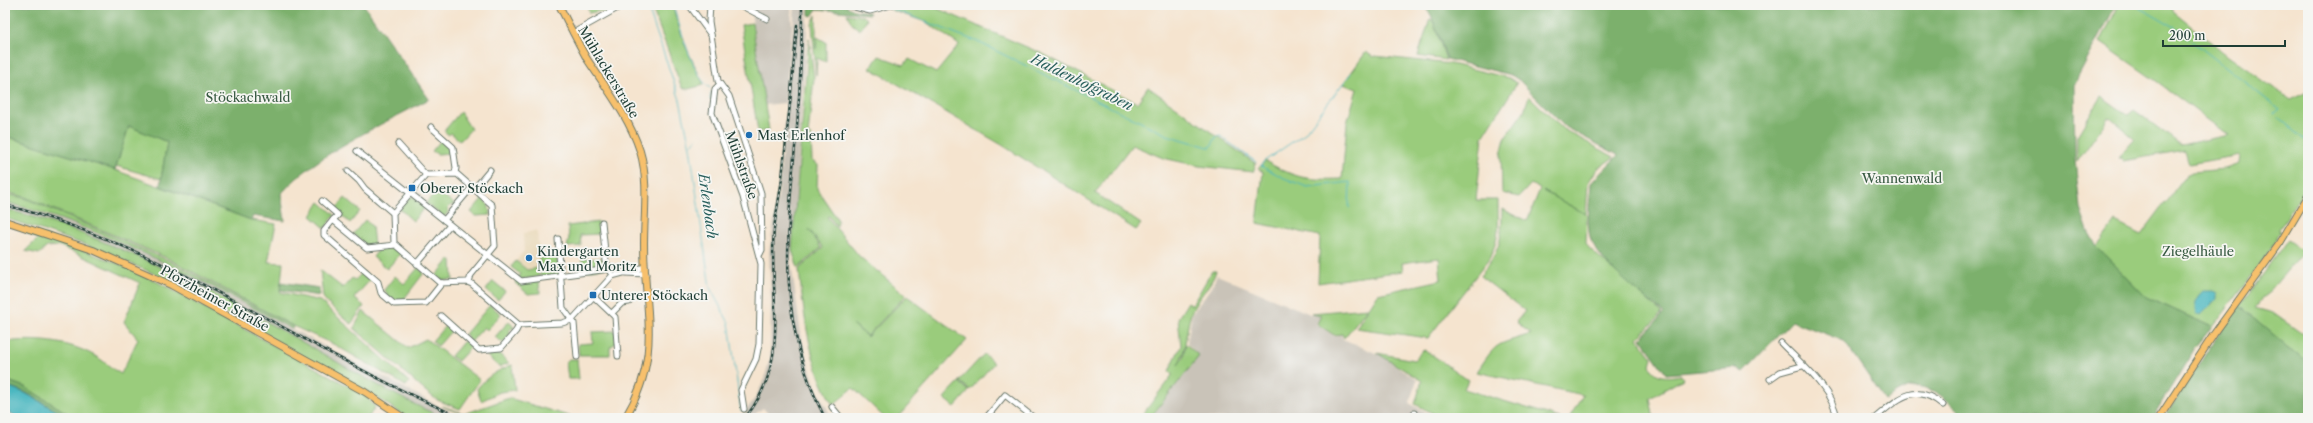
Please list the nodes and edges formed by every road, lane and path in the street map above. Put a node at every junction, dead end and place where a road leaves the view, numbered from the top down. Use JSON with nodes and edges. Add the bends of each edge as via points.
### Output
{"nodes":[{"id":1,"x":559,"y":5,"type":"edge"},
{"id":2,"x":623,"y":5,"type":"edge"},
{"id":3,"x":689,"y":5,"type":"edge"},
{"id":4,"x":710,"y":5,"type":"edge"},
{"id":5,"x":740,"y":5,"type":"edge"},
{"id":6,"x":847,"y":5,"type":"edge"},
{"id":7,"x":891,"y":5,"type":"edge"},
{"id":8,"x":767,"y":19,"type":"dead end"},
{"id":9,"x":573,"y":33,"type":"junction"},
{"id":10,"x":711,"y":34,"type":"junction"},
{"id":11,"x":720,"y":84,"type":"junction"},
{"id":12,"x":431,"y":127,"type":"dead end"},
{"id":13,"x":398,"y":144,"type":"dead end"},
{"id":14,"x":358,"y":151,"type":"dead end"},
{"id":15,"x":490,"y":170,"type":"dead end"},
{"id":16,"x":348,"y":171,"type":"dead end"},
{"id":17,"x":455,"y":173,"type":"junction"},
{"id":18,"x":426,"y":175,"type":"junction"},
{"id":19,"x":473,"y":188,"type":"junction"},
{"id":20,"x":410,"y":193,"type":"junction"},
{"id":21,"x":2308,"y":196,"type":"edge"},
{"id":22,"x":322,"y":201,"type":"dead end"},
{"id":23,"x":393,"y":214,"type":"junction"},
{"id":24,"x":333,"y":220,"type":"junction"},
{"id":25,"x":444,"y":220,"type":"junction"},
{"id":26,"x":5,"y":221,"type":"edge"},
{"id":27,"x":602,"y":222,"type":"dead end"},
{"id":28,"x":450,"y":225,"type":"junction"},
{"id":29,"x":558,"y":239,"type":"dead end"},
{"id":30,"x":396,"y":245,"type":"junction"},
{"id":31,"x":760,"y":254,"type":"junction"},
{"id":32,"x":488,"y":255,"type":"junction"},
{"id":33,"x":417,"y":264,"type":"junction"},
{"id":34,"x":645,"y":267,"type":"junction"},
{"id":35,"x":609,"y":269,"type":"junction"},
{"id":36,"x":624,"y":273,"type":"junction"},
{"id":37,"x":646,"y":274,"type":"junction"},
{"id":38,"x":613,"y":275,"type":"junction"},
{"id":39,"x":560,"y":276,"type":"junction"},
{"id":40,"x":469,"y":282,"type":"junction"},
{"id":41,"x":442,"y":283,"type":"junction"},
{"id":42,"x":594,"y":297,"type":"junction"},
{"id":43,"x":629,"y":302,"type":"dead end"},
{"id":44,"x":612,"y":313,"type":"junction"},
{"id":45,"x":441,"y":316,"type":"dead end"},
{"id":46,"x":572,"y":320,"type":"junction"},
{"id":47,"x":519,"y":325,"type":"junction"},
{"id":48,"x":1781,"y":343,"type":"dead end"},
{"id":49,"x":618,"y":356,"type":"dead end"},
{"id":50,"x":577,"y":357,"type":"dead end"},
{"id":51,"x":1802,"y":366,"type":"junction"},
{"id":52,"x":1770,"y":379,"type":"dead end"},
{"id":53,"x":1943,"y":405,"type":"dead end"},
{"id":54,"x":832,"y":406,"type":"dead end"},
{"id":55,"x":744,"y":409,"type":"tunnel mouth"},
{"id":56,"x":404,"y":418,"type":"edge"},
{"id":57,"x":625,"y":418,"type":"edge"},
{"id":58,"x":841,"y":418,"type":"edge"},
{"id":59,"x":986,"y":418,"type":"edge"},
{"id":60,"x":1034,"y":418,"type":"edge"},
{"id":61,"x":1837,"y":418,"type":"edge"},
{"id":62,"x":1875,"y":418,"type":"edge"},
{"id":63,"x":2158,"y":418,"type":"edge"}],
"edges":[{"from":1,"to":9,"type":"main road","name":"Mühlackerstraße"},
{"from":2,"to":9,"type":"street"},
{"from":3,"to":10,"type":"street"},
{"from":4,"to":10,"type":"street"},
{"from":5,"to":8,"type":"street"},
{"from":6,"to":7,"type":"street","via":[[870,11]]},
{"from":9,"to":34,"type":"main road","name":"Mühlackerstraße","via":[[622,111],[640,151],[646,191]]},
{"from":10,"to":11,"type":"street"},
{"from":11,"to":31,"type":"street","via":[[729,96],[760,184],[763,199]]},
{"from":11,"to":31,"type":"street","name":"Mühlstraße","via":[[715,89],[712,113],[743,197]]},
{"from":12,"to":17,"type":"street","via":[[453,147]]},
{"from":13,"to":18,"type":"street"},
{"from":14,"to":20,"type":"street"},
{"from":15,"to":19,"type":"street"},
{"from":16,"to":23,"type":"street"},
{"from":17,"to":18,"type":"street"},
{"from":17,"to":19,"type":"street"},
{"from":18,"to":20,"type":"street"},
{"from":19,"to":25,"type":"street"},
{"from":19,"to":32,"type":"street","via":[[493,207],[496,242]]},
{"from":20,"to":23,"type":"street"},
{"from":20,"to":25,"type":"street"},
{"from":21,"to":63,"type":"main road","via":[[2280,243],[2214,334]]},
{"from":22,"to":24,"type":"street","via":[[338,215]]},
{"from":23,"to":30,"type":"street"},
{"from":24,"to":30,"type":"street","via":[[366,248]]},
{"from":24,"to":41,"type":"street","via":[[324,231],[324,235],[378,282],[381,294],[393,304],[426,303]]},
{"from":25,"to":28,"type":"street"},
{"from":26,"to":56,"type":"main road","name":"Pforzheimer Straße","via":[[93,250],[171,285],[365,392]]},
{"from":27,"to":35,"type":"street"},
{"from":28,"to":32,"type":"street"},
{"from":28,"to":33,"type":"street"},
{"from":29,"to":39,"type":"street"},
{"from":30,"to":33,"type":"street"},
{"from":31,"to":55,"type":"street","via":[[759,344],[756,359],[741,390]]},
{"from":32,"to":39,"type":"street","via":[[521,281]]},
{"from":32,"to":40,"type":"street"},
{"from":33,"to":41,"type":"street"},
{"from":34,"to":36,"type":"street"},
{"from":34,"to":37,"type":"main road","name":"Mühlackerstraße"},
{"from":35,"to":38,"type":"street"},
{"from":35,"to":39,"type":"street"},
{"from":36,"to":37,"type":"street"},
{"from":36,"to":38,"type":"street"},
{"from":37,"to":57,"type":"main road","name":"Mühlackerstraße","via":[[650,347],[642,384]]},
{"from":38,"to":42,"type":"street"},
{"from":39,"to":46,"type":"street","via":[[563,308]]},
{"from":40,"to":41,"type":"street"},
{"from":40,"to":47,"type":"street"},
{"from":42,"to":44,"type":"street"},
{"from":42,"to":46,"type":"street"},
{"from":43,"to":44,"type":"street","via":[[622,303]]},
{"from":44,"to":49,"type":"street","via":[[616,321]]},
{"from":45,"to":47,"type":"street","via":[[479,350],[501,348]]},
{"from":46,"to":47,"type":"street","via":[[562,323]]},
{"from":46,"to":50,"type":"street"},
{"from":48,"to":51,"type":"street"},
{"from":51,"to":52,"type":"street","via":[[1780,372]]},
{"from":51,"to":61,"type":"street","via":[[1824,390]]},
{"from":53,"to":62,"type":"street","via":[[1925,394],[1909,394]]},
{"from":54,"to":58,"type":"street"},
{"from":59,"to":60,"type":"street","via":[[1005,395]]}]}
